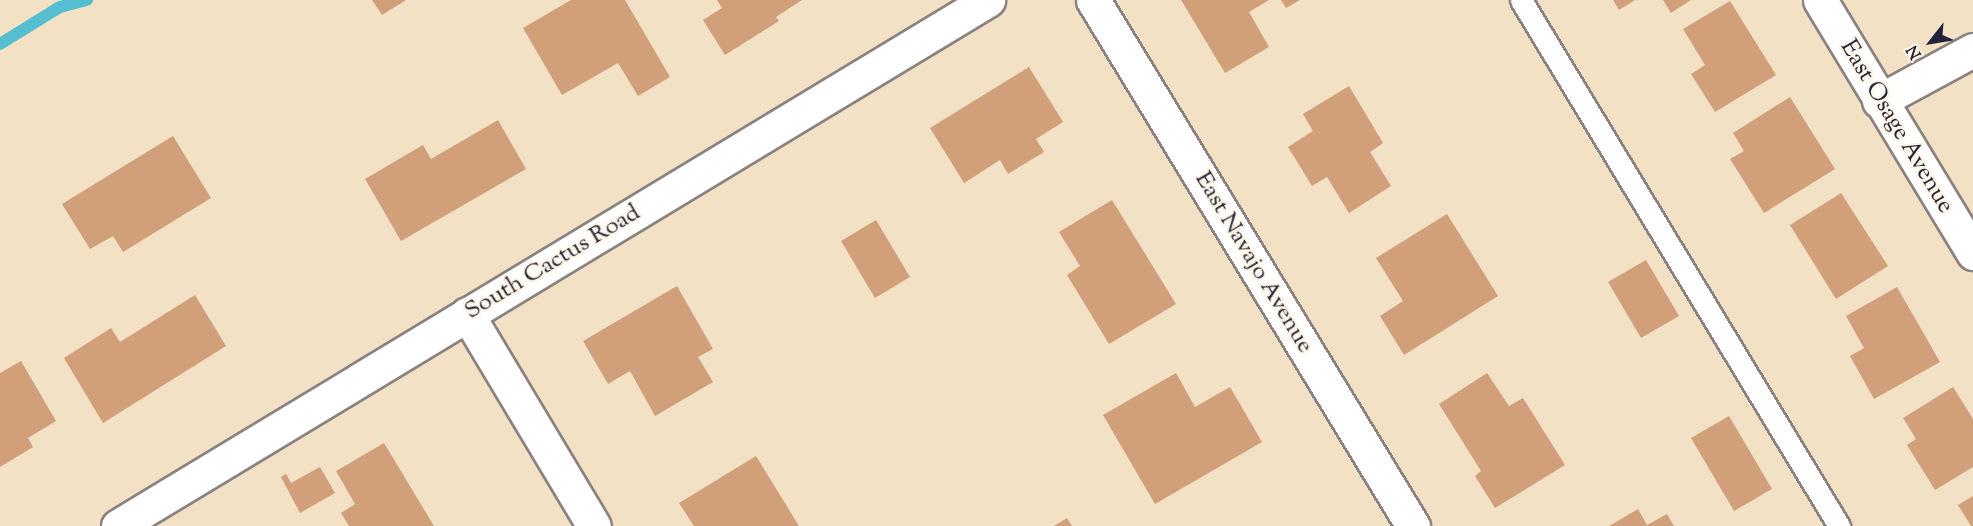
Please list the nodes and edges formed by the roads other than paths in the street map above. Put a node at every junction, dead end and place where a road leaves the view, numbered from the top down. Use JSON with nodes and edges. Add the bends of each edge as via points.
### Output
{"nodes":[{"id":1,"x":988,"y":0,"type":"edge"},
{"id":2,"x":1093,"y":0,"type":"edge"},
{"id":3,"x":1521,"y":0,"type":"edge"},
{"id":4,"x":1820,"y":0,"type":"edge"},
{"id":5,"x":1973,"y":50,"type":"edge"},
{"id":6,"x":1879,"y":101,"type":"junction"},
{"id":7,"x":1973,"y":253,"type":"edge"},
{"id":8,"x":467,"y":315,"type":"junction"},
{"id":9,"x":118,"y":526,"type":"edge"},
{"id":10,"x":594,"y":526,"type":"edge"},
{"id":11,"x":1413,"y":526,"type":"edge"},
{"id":12,"x":1839,"y":526,"type":"edge"}],
"edges":[{"from":1,"to":8,"type":"street","name":"South Cactus Road"},
{"from":2,"to":11,"type":"street","name":"East Navajo Avenue"},
{"from":3,"to":12,"type":"lane"},
{"from":4,"to":6,"type":"street","name":"East Osage Avenue"},
{"from":5,"to":6,"type":"street"},
{"from":6,"to":7,"type":"street","name":"East Osage Avenue"},
{"from":8,"to":9,"type":"street","name":"South Cactus Road"},
{"from":8,"to":10,"type":"street"}]}
